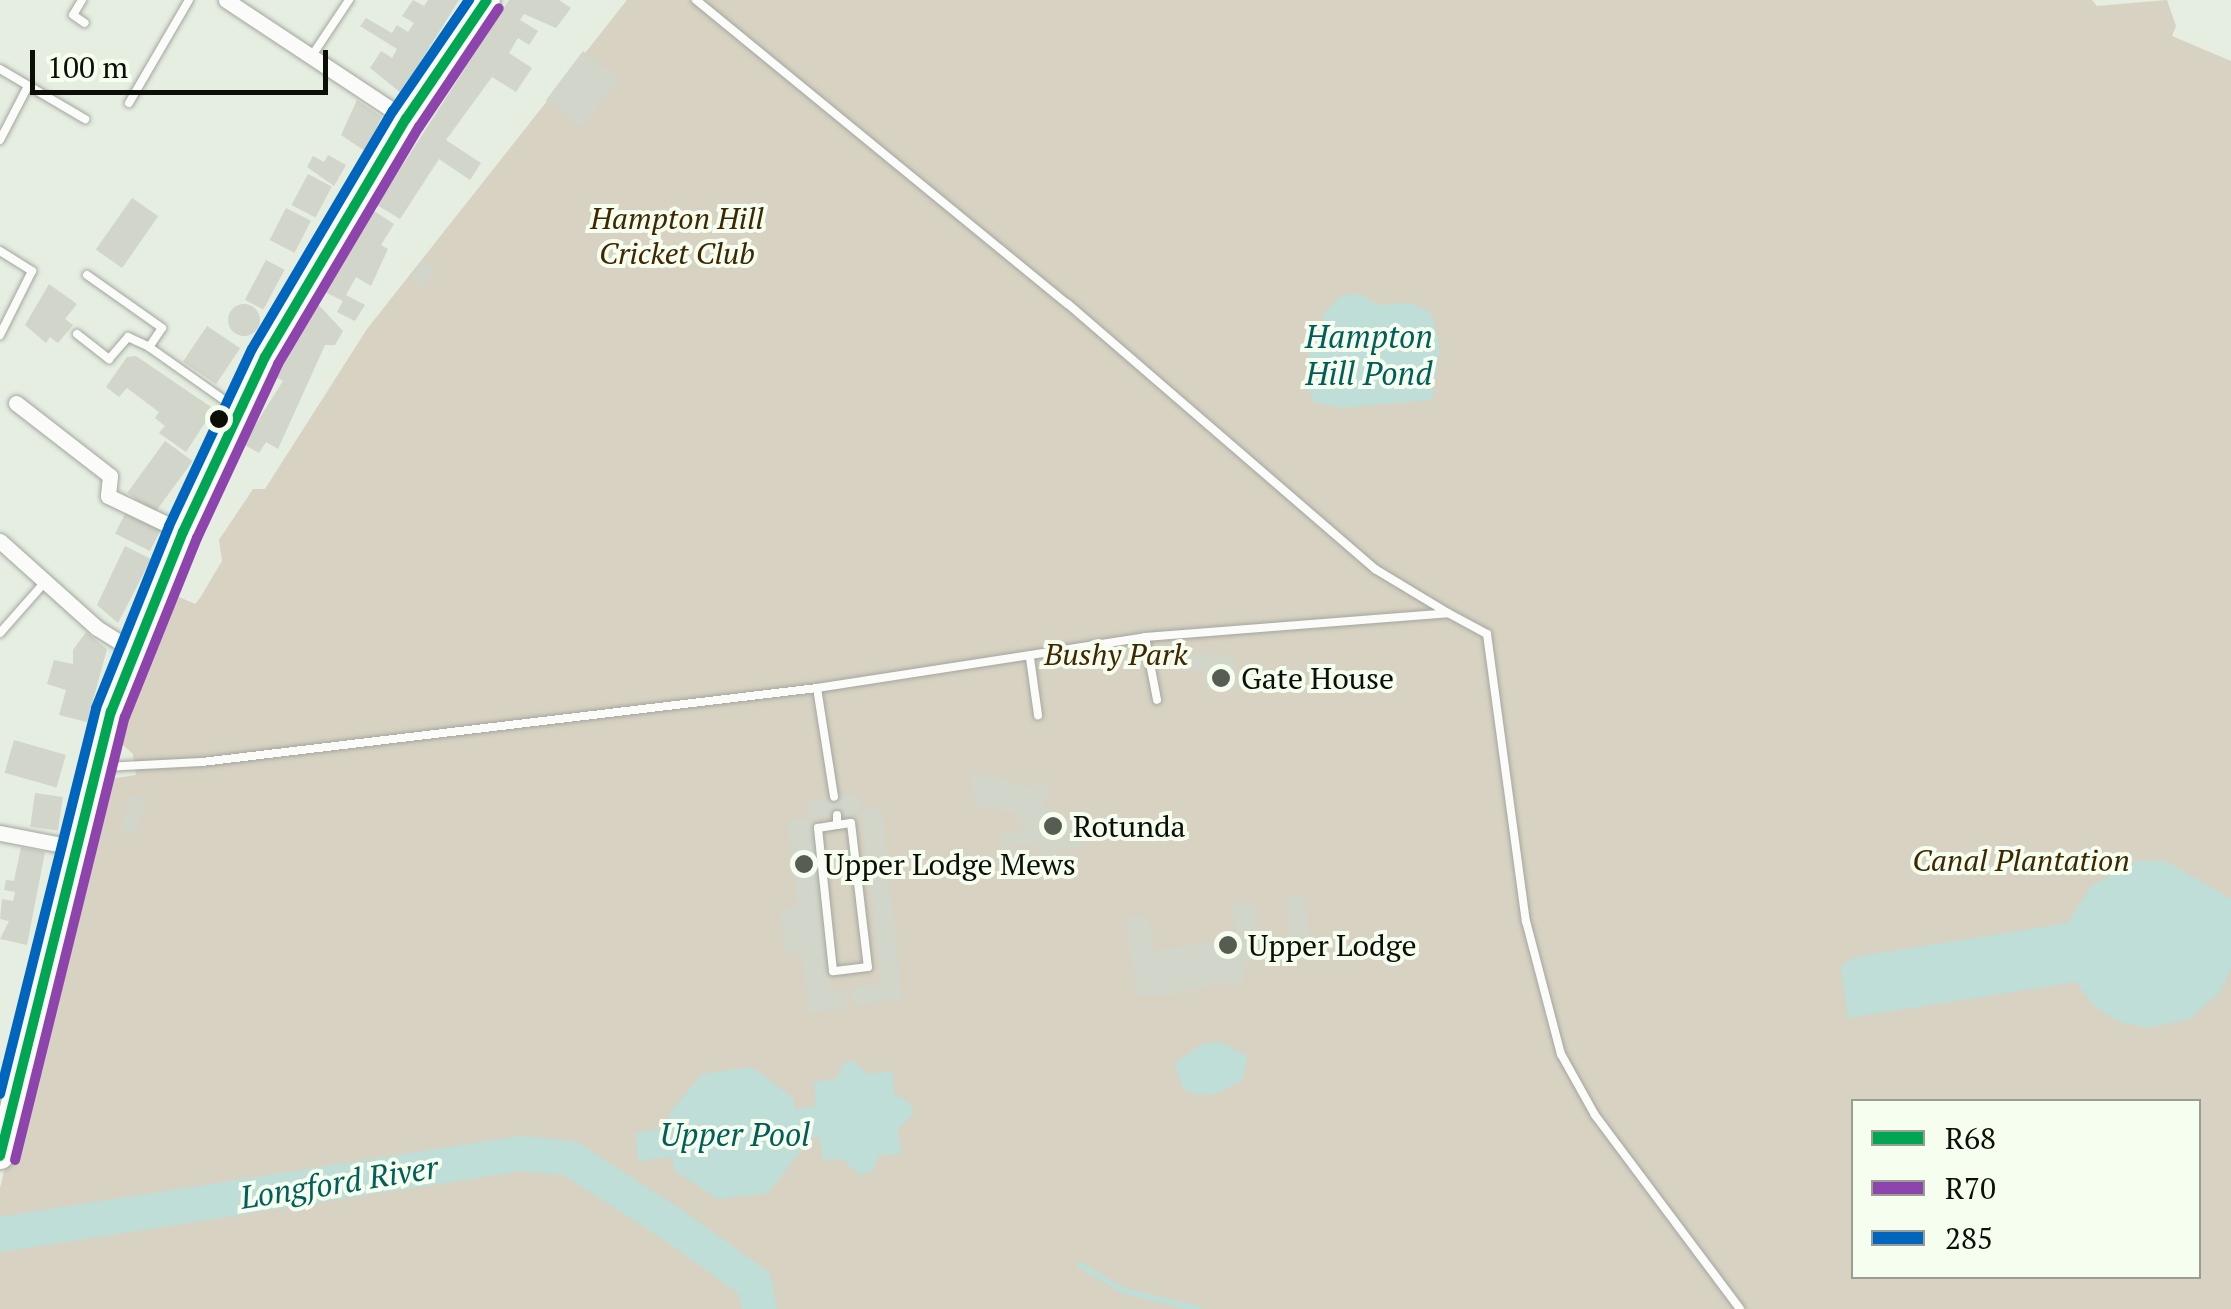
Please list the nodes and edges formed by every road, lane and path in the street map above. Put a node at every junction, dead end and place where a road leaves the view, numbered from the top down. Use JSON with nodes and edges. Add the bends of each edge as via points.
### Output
{"nodes":[{"id":1,"x":82,"y":0,"type":"edge"},
{"id":2,"x":189,"y":0,"type":"edge"},
{"id":3,"x":348,"y":0,"type":"edge"},
{"id":4,"x":487,"y":0,"type":"edge"},
{"id":5,"x":696,"y":0,"type":"edge"},
{"id":6,"x":230,"y":1,"type":"edge"},
{"id":7,"x":85,"y":23,"type":"dead end"},
{"id":8,"x":311,"y":57,"type":"junction"},
{"id":9,"x":0,"y":69,"type":"edge"},
{"id":10,"x":28,"y":86,"type":"junction"},
{"id":11,"x":129,"y":103,"type":"dead end"},
{"id":12,"x":406,"y":119,"type":"junction"},
{"id":13,"x":85,"y":120,"type":"dead end"},
{"id":14,"x":0,"y":140,"type":"edge"},
{"id":15,"x":0,"y":251,"type":"edge"},
{"id":16,"x":87,"y":275,"type":"dead end"},
{"id":17,"x":77,"y":334,"type":"dead end"},
{"id":18,"x":0,"y":335,"type":"edge"},
{"id":19,"x":149,"y":346,"type":"junction"},
{"id":20,"x":16,"y":403,"type":"dead end"},
{"id":21,"x":238,"y":410,"type":"junction"},
{"id":22,"x":183,"y":532,"type":"junction"},
{"id":23,"x":0,"y":541,"type":"edge"},
{"id":24,"x":45,"y":582,"type":"junction"},
{"id":25,"x":1448,"y":613,"type":"junction"},
{"id":26,"x":0,"y":633,"type":"edge"},
{"id":27,"x":1145,"y":637,"type":"junction"},
{"id":28,"x":134,"y":651,"type":"junction"},
{"id":29,"x":1030,"y":658,"type":"junction"},
{"id":30,"x":818,"y":688,"type":"junction"},
{"id":31,"x":1157,"y":700,"type":"dead end"},
{"id":32,"x":1038,"y":715,"type":"dead end"},
{"id":33,"x":96,"y":767,"type":"junction"},
{"id":34,"x":834,"y":797,"type":"dead end"},
{"id":35,"x":837,"y":820,"type":"joint"},
{"id":36,"x":0,"y":833,"type":"edge"},
{"id":37,"x":73,"y":848,"type":"junction"},
{"id":38,"x":7,"y":1091,"type":"edge"},
{"id":39,"x":0,"y":1156,"type":"edge"},
{"id":40,"x":1740,"y":1309,"type":"edge"}],
"edges":[{"from":1,"to":7,"type":"lane","via":[[73,15]]},
{"from":2,"to":11,"type":"lane"},
{"from":3,"to":8,"type":"lane"},
{"from":4,"to":12,"type":"main road"},
{"from":5,"to":25,"type":"lane","via":[[1068,304],[1374,568]]},
{"from":6,"to":8,"type":"street"},
{"from":8,"to":12,"type":"street"},
{"from":9,"to":10,"type":"lane"},
{"from":10,"to":13,"type":"lane"},
{"from":10,"to":14,"type":"lane"},
{"from":12,"to":21,"type":"main road"},
{"from":15,"to":18,"type":"lane","via":[[32,272]]},
{"from":16,"to":19,"type":"lane","via":[[162,328]]},
{"from":17,"to":19,"type":"lane","via":[[108,359],[128,337]]},
{"from":19,"to":21,"type":"lane"},
{"from":20,"to":22,"type":"street","via":[[110,476],[108,496]]},
{"from":21,"to":22,"type":"main road"},
{"from":22,"to":28,"type":"main road"},
{"from":23,"to":24,"type":"street"},
{"from":24,"to":26,"type":"lane"},
{"from":24,"to":28,"type":"street"},
{"from":25,"to":27,"type":"lane"},
{"from":25,"to":40,"type":"lane","via":[[1477,624],[1493,652],[1526,920],[1561,1054],[1595,1115]]},
{"from":27,"to":29,"type":"lane"},
{"from":27,"to":31,"type":"lane"},
{"from":28,"to":33,"type":"main road"},
{"from":29,"to":30,"type":"lane"},
{"from":29,"to":32,"type":"lane"},
{"from":30,"to":33,"type":"lane","via":[[202,762]]},
{"from":30,"to":34,"type":"lane"},
{"from":33,"to":37,"type":"main road"},
{"from":35,"to":35,"type":"lane","via":[[851,823],[868,967],[833,971],[818,828]]},
{"from":36,"to":37,"type":"street"},
{"from":37,"to":38,"type":"main road"},
{"from":38,"to":39,"type":"main road"}]}
